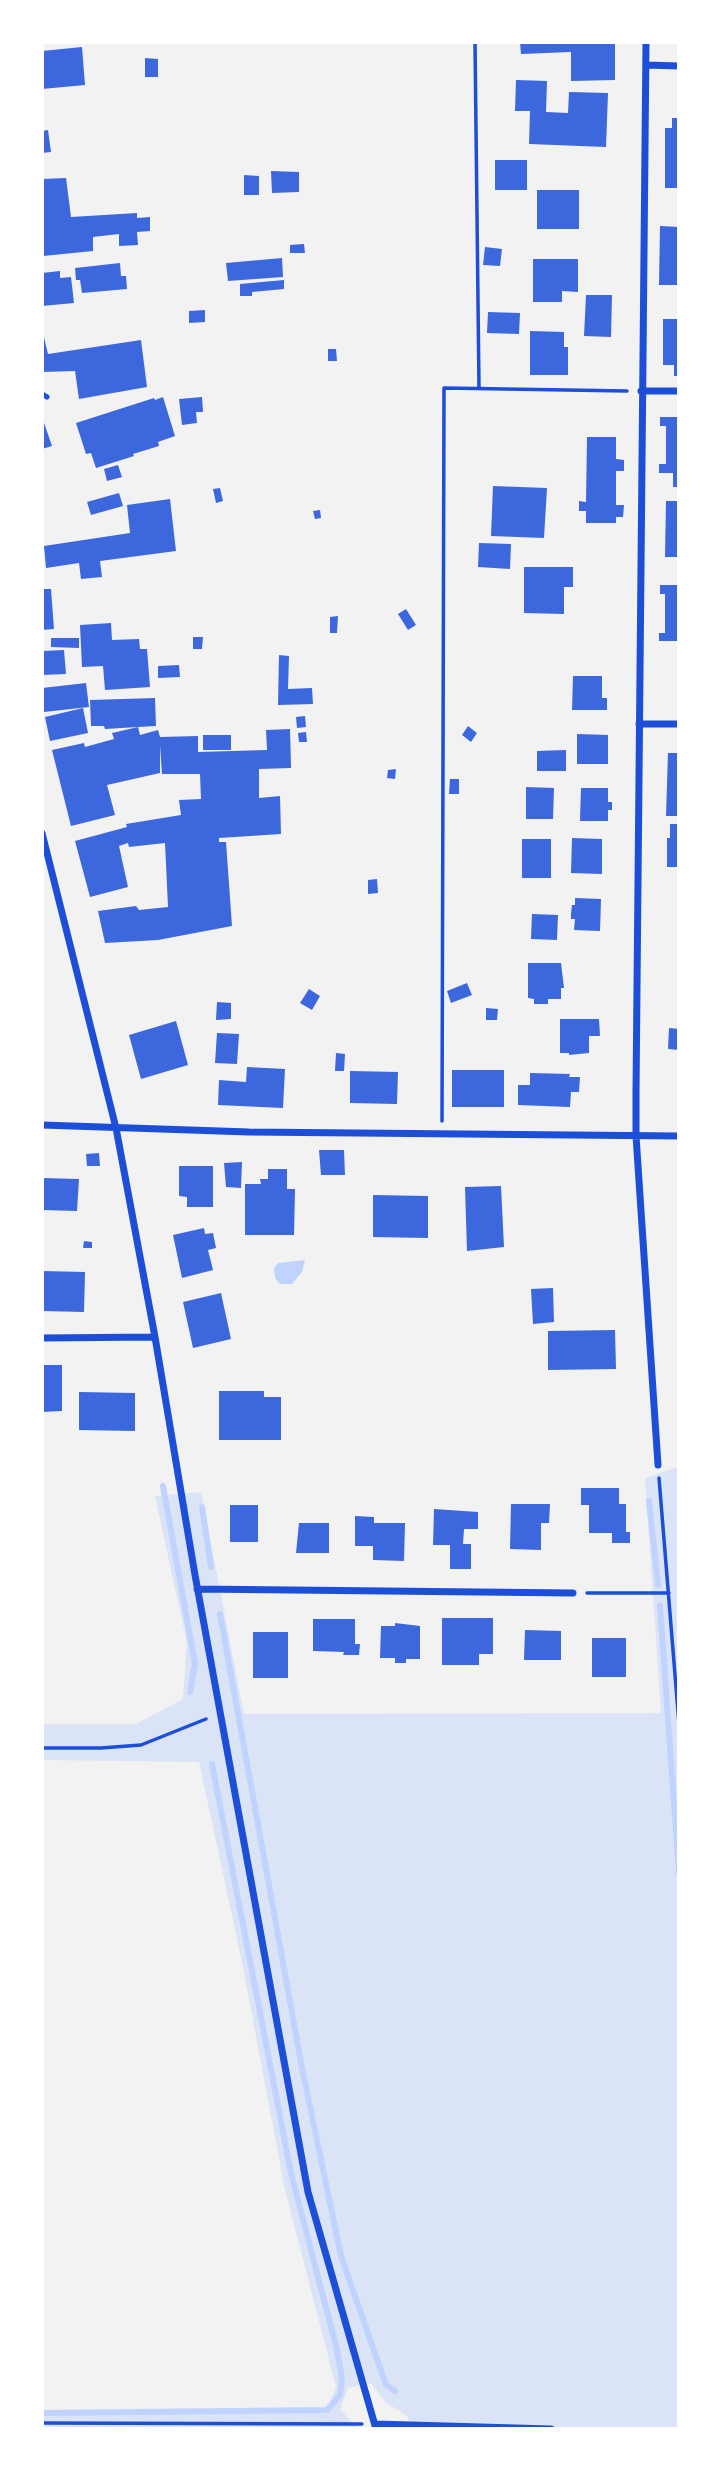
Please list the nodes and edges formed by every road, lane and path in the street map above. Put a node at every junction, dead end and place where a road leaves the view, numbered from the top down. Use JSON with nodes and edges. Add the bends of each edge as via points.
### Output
{"nodes":[{"id":1,"x":475,"y":42,"type":"edge"},
{"id":2,"x":646,"y":42,"type":"edge"},
{"id":3,"x":646,"y":65,"type":"junction"},
{"id":4,"x":679,"y":66,"type":"edge"},
{"id":5,"x":479,"y":388,"type":"junction"},
{"id":6,"x":641,"y":391,"type":"junction"},
{"id":7,"x":679,"y":391,"type":"edge"},
{"id":8,"x":639,"y":724,"type":"junction"},
{"id":9,"x":679,"y":724,"type":"edge"},
{"id":10,"x":42,"y":833,"type":"edge"},
{"id":11,"x":42,"y":1125,"type":"edge"},
{"id":12,"x":116,"y":1128,"type":"junction"},
{"id":13,"x":443,"y":1133,"type":"junction"},
{"id":14,"x":636,"y":1136,"type":"junction"},
{"id":15,"x":679,"y":1136,"type":"edge"},
{"id":16,"x":155,"y":1337,"type":"junction"},
{"id":17,"x":42,"y":1338,"type":"edge"},
{"id":18,"x":658,"y":1465,"type":"joint"},
{"id":19,"x":197,"y":1589,"type":"junction"},
{"id":20,"x":573,"y":1593,"type":"joint"},
{"id":21,"x":668,"y":1593,"type":"junction"},
{"id":22,"x":220,"y":1714,"type":"junction"},
{"id":23,"x":679,"y":1724,"type":"edge"},
{"id":24,"x":42,"y":1748,"type":"edge"},
{"id":25,"x":42,"y":2423,"type":"edge"},
{"id":26,"x":376,"y":2426,"type":"edge"},
{"id":27,"x":551,"y":2429,"type":"edge"}],
"edges":[{"from":1,"to":5,"type":"path"},
{"from":2,"to":3,"type":"street"},
{"from":3,"to":4,"type":"street"},
{"from":3,"to":6,"type":"street"},
{"from":5,"to":6,"type":"path"},
{"from":5,"to":13,"type":"path","via":[[444,388]]},
{"from":6,"to":7,"type":"street"},
{"from":6,"to":8,"type":"street"},
{"from":8,"to":9,"type":"street"},
{"from":8,"to":14,"type":"street"},
{"from":10,"to":12,"type":"street"},
{"from":11,"to":12,"type":"street"},
{"from":12,"to":13,"type":"street"},
{"from":12,"to":16,"type":"street"},
{"from":13,"to":14,"type":"street"},
{"from":14,"to":15,"type":"street"},
{"from":14,"to":18,"type":"street"},
{"from":16,"to":17,"type":"street"},
{"from":16,"to":19,"type":"street"},
{"from":18,"to":21,"type":"path"},
{"from":19,"to":20,"type":"street"},
{"from":19,"to":22,"type":"street"},
{"from":20,"to":21,"type":"path"},
{"from":21,"to":23,"type":"path"},
{"from":22,"to":24,"type":"path","via":[[141,1745]]},
{"from":22,"to":26,"type":"street","via":[[308,2192]]},
{"from":25,"to":26,"type":"path"},
{"from":26,"to":27,"type":"street"}]}
